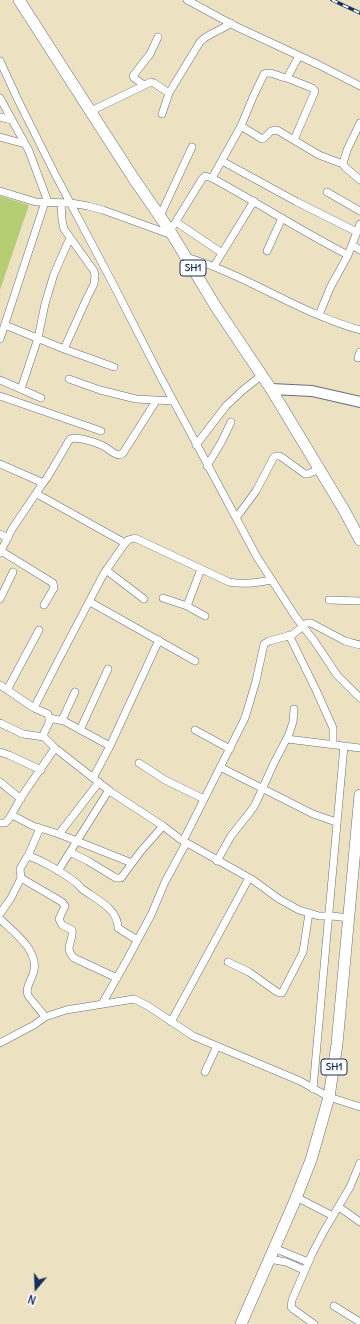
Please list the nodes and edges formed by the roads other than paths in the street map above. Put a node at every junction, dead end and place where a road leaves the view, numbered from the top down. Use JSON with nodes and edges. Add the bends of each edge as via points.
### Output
{"nodes":[{"id":1,"x":19,"y":0,"type":"edge"},
{"id":2,"x":187,"y":0,"type":"edge"},
{"id":3,"x":231,"y":23,"type":"junction"},
{"id":4,"x":158,"y":37,"type":"dead end"},
{"id":5,"x":299,"y":56,"type":"junction"},
{"id":6,"x":0,"y":61,"type":"edge"},
{"id":7,"x":287,"y":78,"type":"junction"},
{"id":8,"x":144,"y":85,"type":"junction"},
{"id":9,"x":360,"y":86,"type":"edge"},
{"id":10,"x":169,"y":93,"type":"junction"},
{"id":11,"x":0,"y":98,"type":"edge"},
{"id":12,"x":90,"y":111,"type":"junction"},
{"id":13,"x":162,"y":114,"type":"dead end"},
{"id":14,"x":0,"y":117,"type":"edge"},
{"id":15,"x":11,"y":120,"type":"junction"},
{"id":16,"x":360,"y":123,"type":"edge"},
{"id":17,"x":241,"y":126,"type":"junction"},
{"id":18,"x":0,"y":137,"type":"edge"},
{"id":19,"x":294,"y":140,"type":"junction"},
{"id":20,"x":25,"y":144,"type":"junction"},
{"id":21,"x":192,"y":147,"type":"dead end"},
{"id":22,"x":222,"y":161,"type":"junction"},
{"id":23,"x":343,"y":164,"type":"junction"},
{"id":24,"x":212,"y":178,"type":"junction"},
{"id":25,"x":360,"y":180,"type":"edge"},
{"id":26,"x":0,"y":191,"type":"edge"},
{"id":27,"x":327,"y":192,"type":"dead end"},
{"id":28,"x":254,"y":201,"type":"junction"},
{"id":29,"x":46,"y":202,"type":"junction"},
{"id":30,"x":61,"y":202,"type":"junction"},
{"id":31,"x":71,"y":203,"type":"junction"},
{"id":32,"x":360,"y":211,"type":"edge"},
{"id":33,"x":160,"y":216,"type":"junction"},
{"id":34,"x":282,"y":218,"type":"junction"},
{"id":35,"x":360,"y":224,"type":"edge"},
{"id":36,"x":173,"y":229,"type":"junction"},
{"id":37,"x":357,"y":232,"type":"junction"},
{"id":38,"x":70,"y":238,"type":"junction"},
{"id":39,"x":352,"y":245,"type":"junction"},
{"id":40,"x":267,"y":250,"type":"dead end"},
{"id":41,"x":360,"y":250,"type":"edge"},
{"id":42,"x":222,"y":253,"type":"junction"},
{"id":43,"x":348,"y":254,"type":"junction"},
{"id":44,"x":186,"y":257,"type":"junction"},
{"id":45,"x":214,"y":266,"type":"junction"},
{"id":46,"x":319,"y":315,"type":"junction"},
{"id":47,"x":5,"y":325,"type":"junction"},
{"id":48,"x":360,"y":330,"type":"edge"},
{"id":49,"x":38,"y":338,"type":"junction"},
{"id":50,"x":0,"y":339,"type":"edge"},
{"id":51,"x":64,"y":349,"type":"junction"},
{"id":52,"x":114,"y":367,"type":"dead end"},
{"id":53,"x":262,"y":376,"type":"junction"},
{"id":54,"x":70,"y":379,"type":"dead end"},
{"id":55,"x":0,"y":380,"type":"edge"},
{"id":56,"x":21,"y":389,"type":"junction"},
{"id":57,"x":271,"y":389,"type":"junction"},
{"id":58,"x":0,"y":396,"type":"edge"},
{"id":59,"x":41,"y":398,"type":"dead end"},
{"id":60,"x":156,"y":401,"type":"junction"},
{"id":61,"x":173,"y":401,"type":"junction"},
{"id":62,"x":360,"y":402,"type":"edge"},
{"id":63,"x":231,"y":422,"type":"dead end"},
{"id":64,"x":101,"y":432,"type":"dead end"},
{"id":65,"x":196,"y":444,"type":"junction"},
{"id":66,"x":0,"y":464,"type":"edge"},
{"id":67,"x":207,"y":466,"type":"junction"},
{"id":68,"x":319,"y":469,"type":"junction"},
{"id":69,"x":41,"y":486,"type":"junction"},
{"id":70,"x":37,"y":494,"type":"junction"},
{"id":71,"x":236,"y":518,"type":"junction"},
{"id":72,"x":0,"y":534,"type":"edge"},
{"id":73,"x":8,"y":538,"type":"junction"},
{"id":74,"x":360,"y":540,"type":"edge"},
{"id":75,"x":125,"y":543,"type":"junction"},
{"id":76,"x":0,"y":552,"type":"edge"},
{"id":77,"x":201,"y":569,"type":"junction"},
{"id":78,"x":106,"y":570,"type":"junction"},
{"id":79,"x":13,"y":572,"type":"dead end"},
{"id":80,"x":271,"y":580,"type":"junction"},
{"id":81,"x":163,"y":598,"type":"dead end"},
{"id":82,"x":0,"y":599,"type":"edge"},
{"id":83,"x":144,"y":599,"type":"dead end"},
{"id":84,"x":329,"y":600,"type":"dead end"},
{"id":85,"x":360,"y":601,"type":"edge"},
{"id":86,"x":90,"y":602,"type":"junction"},
{"id":87,"x":44,"y":604,"type":"dead end"},
{"id":88,"x":186,"y":606,"type":"junction"},
{"id":89,"x":205,"y":616,"type":"dead end"},
{"id":90,"x":303,"y":626,"type":"junction"},
{"id":91,"x":39,"y":630,"type":"dead end"},
{"id":92,"x":288,"y":635,"type":"junction"},
{"id":93,"x":159,"y":640,"type":"junction"},
{"id":94,"x":360,"y":645,"type":"edge"},
{"id":95,"x":195,"y":661,"type":"dead end"},
{"id":96,"x":108,"y":669,"type":"dead end"},
{"id":97,"x":0,"y":685,"type":"edge"},
{"id":98,"x":7,"y":690,"type":"junction"},
{"id":99,"x":75,"y":692,"type":"dead end"},
{"id":100,"x":360,"y":698,"type":"edge"},
{"id":101,"x":34,"y":708,"type":"junction"},
{"id":102,"x":294,"y":709,"type":"dead end"},
{"id":103,"x":49,"y":718,"type":"junction"},
{"id":104,"x":62,"y":720,"type":"junction"},
{"id":105,"x":0,"y":723,"type":"edge"},
{"id":106,"x":80,"y":730,"type":"junction"},
{"id":107,"x":195,"y":730,"type":"dead end"},
{"id":108,"x":44,"y":737,"type":"junction"},
{"id":109,"x":287,"y":739,"type":"junction"},
{"id":110,"x":333,"y":745,"type":"junction"},
{"id":111,"x":110,"y":746,"type":"junction"},
{"id":112,"x":344,"y":746,"type":"junction"},
{"id":113,"x":55,"y":748,"type":"junction"},
{"id":114,"x":360,"y":748,"type":"edge"},
{"id":115,"x":230,"y":749,"type":"junction"},
{"id":116,"x":0,"y":752,"type":"edge"},
{"id":117,"x":139,"y":763,"type":"dead end"},
{"id":118,"x":220,"y":767,"type":"junction"},
{"id":119,"x":41,"y":770,"type":"junction"},
{"id":120,"x":96,"y":780,"type":"junction"},
{"id":121,"x":0,"y":782,"type":"edge"},
{"id":122,"x":262,"y":789,"type":"junction"},
{"id":123,"x":109,"y":790,"type":"junction"},
{"id":124,"x":360,"y":795,"type":"edge"},
{"id":125,"x":21,"y":799,"type":"junction"},
{"id":126,"x":204,"y":799,"type":"junction"},
{"id":127,"x":12,"y":815,"type":"junction"},
{"id":128,"x":336,"y":822,"type":"junction"},
{"id":129,"x":0,"y":824,"type":"edge"},
{"id":130,"x":163,"y":826,"type":"junction"},
{"id":131,"x":40,"y":828,"type":"junction"},
{"id":132,"x":60,"y":834,"type":"junction"},
{"id":133,"x":77,"y":842,"type":"junction"},
{"id":134,"x":184,"y":842,"type":"junction"},
{"id":135,"x":70,"y":852,"type":"junction"},
{"id":136,"x":28,"y":856,"type":"junction"},
{"id":137,"x":217,"y":861,"type":"junction"},
{"id":138,"x":132,"y":863,"type":"junction"},
{"id":139,"x":58,"y":871,"type":"junction"},
{"id":140,"x":21,"y":878,"type":"junction"},
{"id":141,"x":249,"y":878,"type":"junction"},
{"id":142,"x":308,"y":913,"type":"junction"},
{"id":143,"x":0,"y":914,"type":"edge"},
{"id":144,"x":328,"y":916,"type":"junction"},
{"id":145,"x":349,"y":918,"type":"junction"},
{"id":146,"x":0,"y":919,"type":"edge"},
{"id":147,"x":138,"y":940,"type":"junction"},
{"id":148,"x":228,"y":962,"type":"dead end"},
{"id":149,"x":117,"y":978,"type":"junction"},
{"id":150,"x":102,"y":1004,"type":"junction"},
{"id":151,"x":45,"y":1017,"type":"junction"},
{"id":152,"x":171,"y":1022,"type":"junction"},
{"id":153,"x":0,"y":1043,"type":"edge"},
{"id":154,"x":217,"y":1046,"type":"junction"},
{"id":155,"x":205,"y":1072,"type":"dead end"},
{"id":156,"x":312,"y":1089,"type":"junction"},
{"id":157,"x":328,"y":1097,"type":"junction"},
{"id":158,"x":360,"y":1107,"type":"edge"},
{"id":159,"x":360,"y":1163,"type":"edge"},
{"id":160,"x":357,"y":1181,"type":"edge"},
{"id":161,"x":296,"y":1197,"type":"junction"},
{"id":162,"x":339,"y":1207,"type":"junction"},
{"id":163,"x":333,"y":1216,"type":"junction"},
{"id":164,"x":360,"y":1222,"type":"edge"},
{"id":165,"x":274,"y":1248,"type":"junction"},
{"id":166,"x":269,"y":1259,"type":"junction"},
{"id":167,"x":308,"y":1262,"type":"junction"},
{"id":168,"x":304,"y":1270,"type":"junction"},
{"id":169,"x":334,"y":1306,"type":"dead end"},
{"id":170,"x":360,"y":1322,"type":"edge"},
{"id":171,"x":241,"y":1324,"type":"edge"},
{"id":172,"x":314,"y":1324,"type":"edge"}],
"edges":[{"from":1,"to":12,"type":"main road","number":"SH1"},
{"from":2,"to":3,"type":"street"},
{"from":3,"to":5,"type":"street"},
{"from":3,"to":10,"type":"street","via":[[200,42]]},
{"from":4,"to":8,"type":"street","via":[[150,54],[133,76]]},
{"from":5,"to":7,"type":"street"},
{"from":5,"to":9,"type":"street"},
{"from":6,"to":31,"type":"street"},
{"from":7,"to":17,"type":"street","via":[[267,72],[264,74]]},
{"from":7,"to":19,"type":"street","via":[[315,91]]},
{"from":8,"to":10,"type":"street","via":[[153,82]]},
{"from":8,"to":12,"type":"street"},
{"from":10,"to":13,"type":"street"},
{"from":11,"to":15,"type":"street"},
{"from":12,"to":33,"type":"main road","number":"SH1"},
{"from":14,"to":15,"type":"street"},
{"from":15,"to":20,"type":"street"},
{"from":16,"to":23,"type":"street"},
{"from":17,"to":19,"type":"street","via":[[262,139],[274,130]]},
{"from":17,"to":22,"type":"street"},
{"from":18,"to":20,"type":"street"},
{"from":19,"to":23,"type":"street","via":[[322,157]]},
{"from":20,"to":29,"type":"street"},
{"from":21,"to":33,"type":"street"},
{"from":22,"to":24,"type":"street"},
{"from":22,"to":37,"type":"street"},
{"from":23,"to":25,"type":"street"},
{"from":24,"to":28,"type":"street"},
{"from":24,"to":36,"type":"street","via":[[205,176],[202,179]]},
{"from":26,"to":29,"type":"street","via":[[23,199]]},
{"from":27,"to":32,"type":"street"},
{"from":28,"to":34,"type":"street"},
{"from":28,"to":42,"type":"street"},
{"from":29,"to":30,"type":"street"},
{"from":29,"to":47,"type":"street"},
{"from":30,"to":31,"type":"street"},
{"from":30,"to":38,"type":"street","via":[[64,229]]},
{"from":31,"to":36,"type":"street"},
{"from":31,"to":61,"type":"street"},
{"from":33,"to":36,"type":"main road","number":"SH1"},
{"from":34,"to":40,"type":"street"},
{"from":34,"to":43,"type":"street"},
{"from":35,"to":37,"type":"street"},
{"from":36,"to":42,"type":"street"},
{"from":36,"to":44,"type":"main road","number":"SH1"},
{"from":37,"to":39,"type":"street"},
{"from":38,"to":49,"type":"street","via":[[44,304]]},
{"from":38,"to":51,"type":"street","via":[[94,271],[95,281]]},
{"from":39,"to":41,"type":"street"},
{"from":39,"to":43,"type":"street"},
{"from":42,"to":45,"type":"street"},
{"from":43,"to":46,"type":"street"},
{"from":44,"to":45,"type":"street"},
{"from":44,"to":53,"type":"main road","number":"SH1"},
{"from":45,"to":46,"type":"street"},
{"from":46,"to":48,"type":"street"},
{"from":47,"to":49,"type":"street"},
{"from":47,"to":50,"type":"street"},
{"from":49,"to":51,"type":"street"},
{"from":49,"to":56,"type":"street"},
{"from":51,"to":52,"type":"street"},
{"from":53,"to":57,"type":"main road","number":"SH1"},
{"from":53,"to":65,"type":"street","via":[[226,406]]},
{"from":54,"to":60,"type":"street","via":[[100,390]]},
{"from":55,"to":56,"type":"street"},
{"from":56,"to":59,"type":"street"},
{"from":57,"to":62,"type":"street","via":[[312,391]]},
{"from":57,"to":68,"type":"main road","number":"SH1"},
{"from":58,"to":64,"type":"street"},
{"from":60,"to":61,"type":"street"},
{"from":60,"to":69,"type":"street","via":[[123,453],[116,455],[96,443],[70,439]]},
{"from":61,"to":65,"type":"street"},
{"from":63,"to":67,"type":"street"},
{"from":65,"to":67,"type":"street"},
{"from":66,"to":69,"type":"street","via":[[41,482]]},
{"from":67,"to":71,"type":"street"},
{"from":68,"to":71,"type":"street","via":[[305,474],[280,456],[274,457],[256,491]]},
{"from":68,"to":74,"type":"main road","number":"SH1"},
{"from":69,"to":70,"type":"street"},
{"from":70,"to":73,"type":"street"},
{"from":70,"to":75,"type":"street"},
{"from":71,"to":80,"type":"street"},
{"from":72,"to":73,"type":"street"},
{"from":73,"to":76,"type":"street"},
{"from":75,"to":77,"type":"street","via":[[135,538]]},
{"from":75,"to":78,"type":"street"},
{"from":76,"to":87,"type":"street","via":[[53,583],[54,588]]},
{"from":77,"to":80,"type":"street","via":[[236,584]]},
{"from":77,"to":88,"type":"street"},
{"from":78,"to":83,"type":"street"},
{"from":78,"to":86,"type":"street"},
{"from":79,"to":82,"type":"street"},
{"from":80,"to":90,"type":"street"},
{"from":81,"to":88,"type":"street"},
{"from":84,"to":85,"type":"street"},
{"from":86,"to":93,"type":"street"},
{"from":86,"to":101,"type":"street","via":[[56,662]]},
{"from":88,"to":89,"type":"street"},
{"from":90,"to":92,"type":"street","via":[[292,635]]},
{"from":90,"to":94,"type":"street","via":[[311,623],[345,641]]},
{"from":90,"to":100,"type":"street","via":[[337,675]]},
{"from":91,"to":98,"type":"street"},
{"from":92,"to":110,"type":"street","via":[[333,728]]},
{"from":92,"to":115,"type":"street","via":[[264,644],[245,718]]},
{"from":93,"to":95,"type":"street"},
{"from":93,"to":111,"type":"street"},
{"from":96,"to":106,"type":"street"},
{"from":97,"to":98,"type":"street"},
{"from":98,"to":101,"type":"street"},
{"from":99,"to":104,"type":"street"},
{"from":101,"to":103,"type":"street","via":[[48,714]]},
{"from":102,"to":109,"type":"street"},
{"from":103,"to":104,"type":"street"},
{"from":103,"to":108,"type":"street"},
{"from":104,"to":106,"type":"street"},
{"from":105,"to":108,"type":"street","via":[[23,734]]},
{"from":106,"to":111,"type":"street"},
{"from":107,"to":115,"type":"street"},
{"from":108,"to":113,"type":"street"},
{"from":109,"to":110,"type":"street"},
{"from":109,"to":122,"type":"street"},
{"from":110,"to":112,"type":"street"},
{"from":111,"to":120,"type":"street"},
{"from":112,"to":114,"type":"street"},
{"from":112,"to":128,"type":"street"},
{"from":113,"to":119,"type":"street"},
{"from":113,"to":120,"type":"street"},
{"from":115,"to":118,"type":"street"},
{"from":116,"to":119,"type":"street"},
{"from":117,"to":126,"type":"street","via":[[165,780]]},
{"from":118,"to":122,"type":"street"},
{"from":118,"to":126,"type":"street"},
{"from":119,"to":125,"type":"street"},
{"from":120,"to":123,"type":"street"},
{"from":120,"to":132,"type":"street"},
{"from":121,"to":125,"type":"street"},
{"from":122,"to":128,"type":"street","via":[[313,814]]},
{"from":122,"to":137,"type":"street","via":[[250,812],[231,836]]},
{"from":123,"to":130,"type":"street"},
{"from":123,"to":133,"type":"street"},
{"from":124,"to":145,"type":"main road","number":"SH1"},
{"from":125,"to":127,"type":"street"},
{"from":126,"to":134,"type":"street"},
{"from":127,"to":129,"type":"street","via":[[5,823]]},
{"from":127,"to":131,"type":"street"},
{"from":128,"to":144,"type":"street"},
{"from":130,"to":134,"type":"street"},
{"from":130,"to":138,"type":"street"},
{"from":131,"to":132,"type":"street"},
{"from":131,"to":136,"type":"street"},
{"from":132,"to":133,"type":"street"},
{"from":133,"to":135,"type":"street"},
{"from":133,"to":138,"type":"street"},
{"from":134,"to":137,"type":"street"},
{"from":134,"to":147,"type":"street"},
{"from":135,"to":138,"type":"street","via":[[119,879]]},
{"from":135,"to":139,"type":"street"},
{"from":136,"to":139,"type":"street"},
{"from":136,"to":140,"type":"street","via":[[20,869]]},
{"from":137,"to":141,"type":"street"},
{"from":139,"to":147,"type":"street","via":[[102,902],[116,916],[118,928]]},
{"from":140,"to":143,"type":"street"},
{"from":140,"to":149,"type":"street","via":[[65,906],[59,919],[62,925],[73,933],[68,948],[70,954]]},
{"from":141,"to":142,"type":"street","via":[[279,899]]},
{"from":141,"to":152,"type":"street"},
{"from":142,"to":144,"type":"street"},
{"from":142,"to":148,"type":"street","via":[[303,952],[280,994],[249,972]]},
{"from":144,"to":145,"type":"street"},
{"from":144,"to":156,"type":"street"},
{"from":145,"to":157,"type":"main road","number":"SH1","via":[[337,1044]]},
{"from":146,"to":151,"type":"street","via":[[28,947],[34,969],[27,989],[28,995]]},
{"from":147,"to":149,"type":"street"},
{"from":149,"to":150,"type":"street"},
{"from":150,"to":151,"type":"street","via":[[66,1010]]},
{"from":150,"to":152,"type":"street","via":[[134,999]]},
{"from":151,"to":153,"type":"street"},
{"from":152,"to":154,"type":"street","via":[[193,1036]]},
{"from":154,"to":155,"type":"street"},
{"from":154,"to":156,"type":"street","via":[[300,1081]]},
{"from":156,"to":157,"type":"street"},
{"from":157,"to":158,"type":"street"},
{"from":157,"to":161,"type":"main road","number":"SH1","via":[[311,1160]]},
{"from":159,"to":160,"type":"street"},
{"from":160,"to":162,"type":"street"},
{"from":161,"to":163,"type":"street"},
{"from":161,"to":165,"type":"main road","number":"SH1"},
{"from":162,"to":163,"type":"street"},
{"from":162,"to":164,"type":"street"},
{"from":163,"to":167,"type":"street"},
{"from":165,"to":166,"type":"main road","number":"SH1"},
{"from":165,"to":167,"type":"street"},
{"from":166,"to":168,"type":"street","via":[[286,1262]]},
{"from":166,"to":171,"type":"main road","number":"SH1"},
{"from":167,"to":168,"type":"street"},
{"from":168,"to":172,"type":"street","via":[[291,1307]]},
{"from":169,"to":170,"type":"street"}]}
